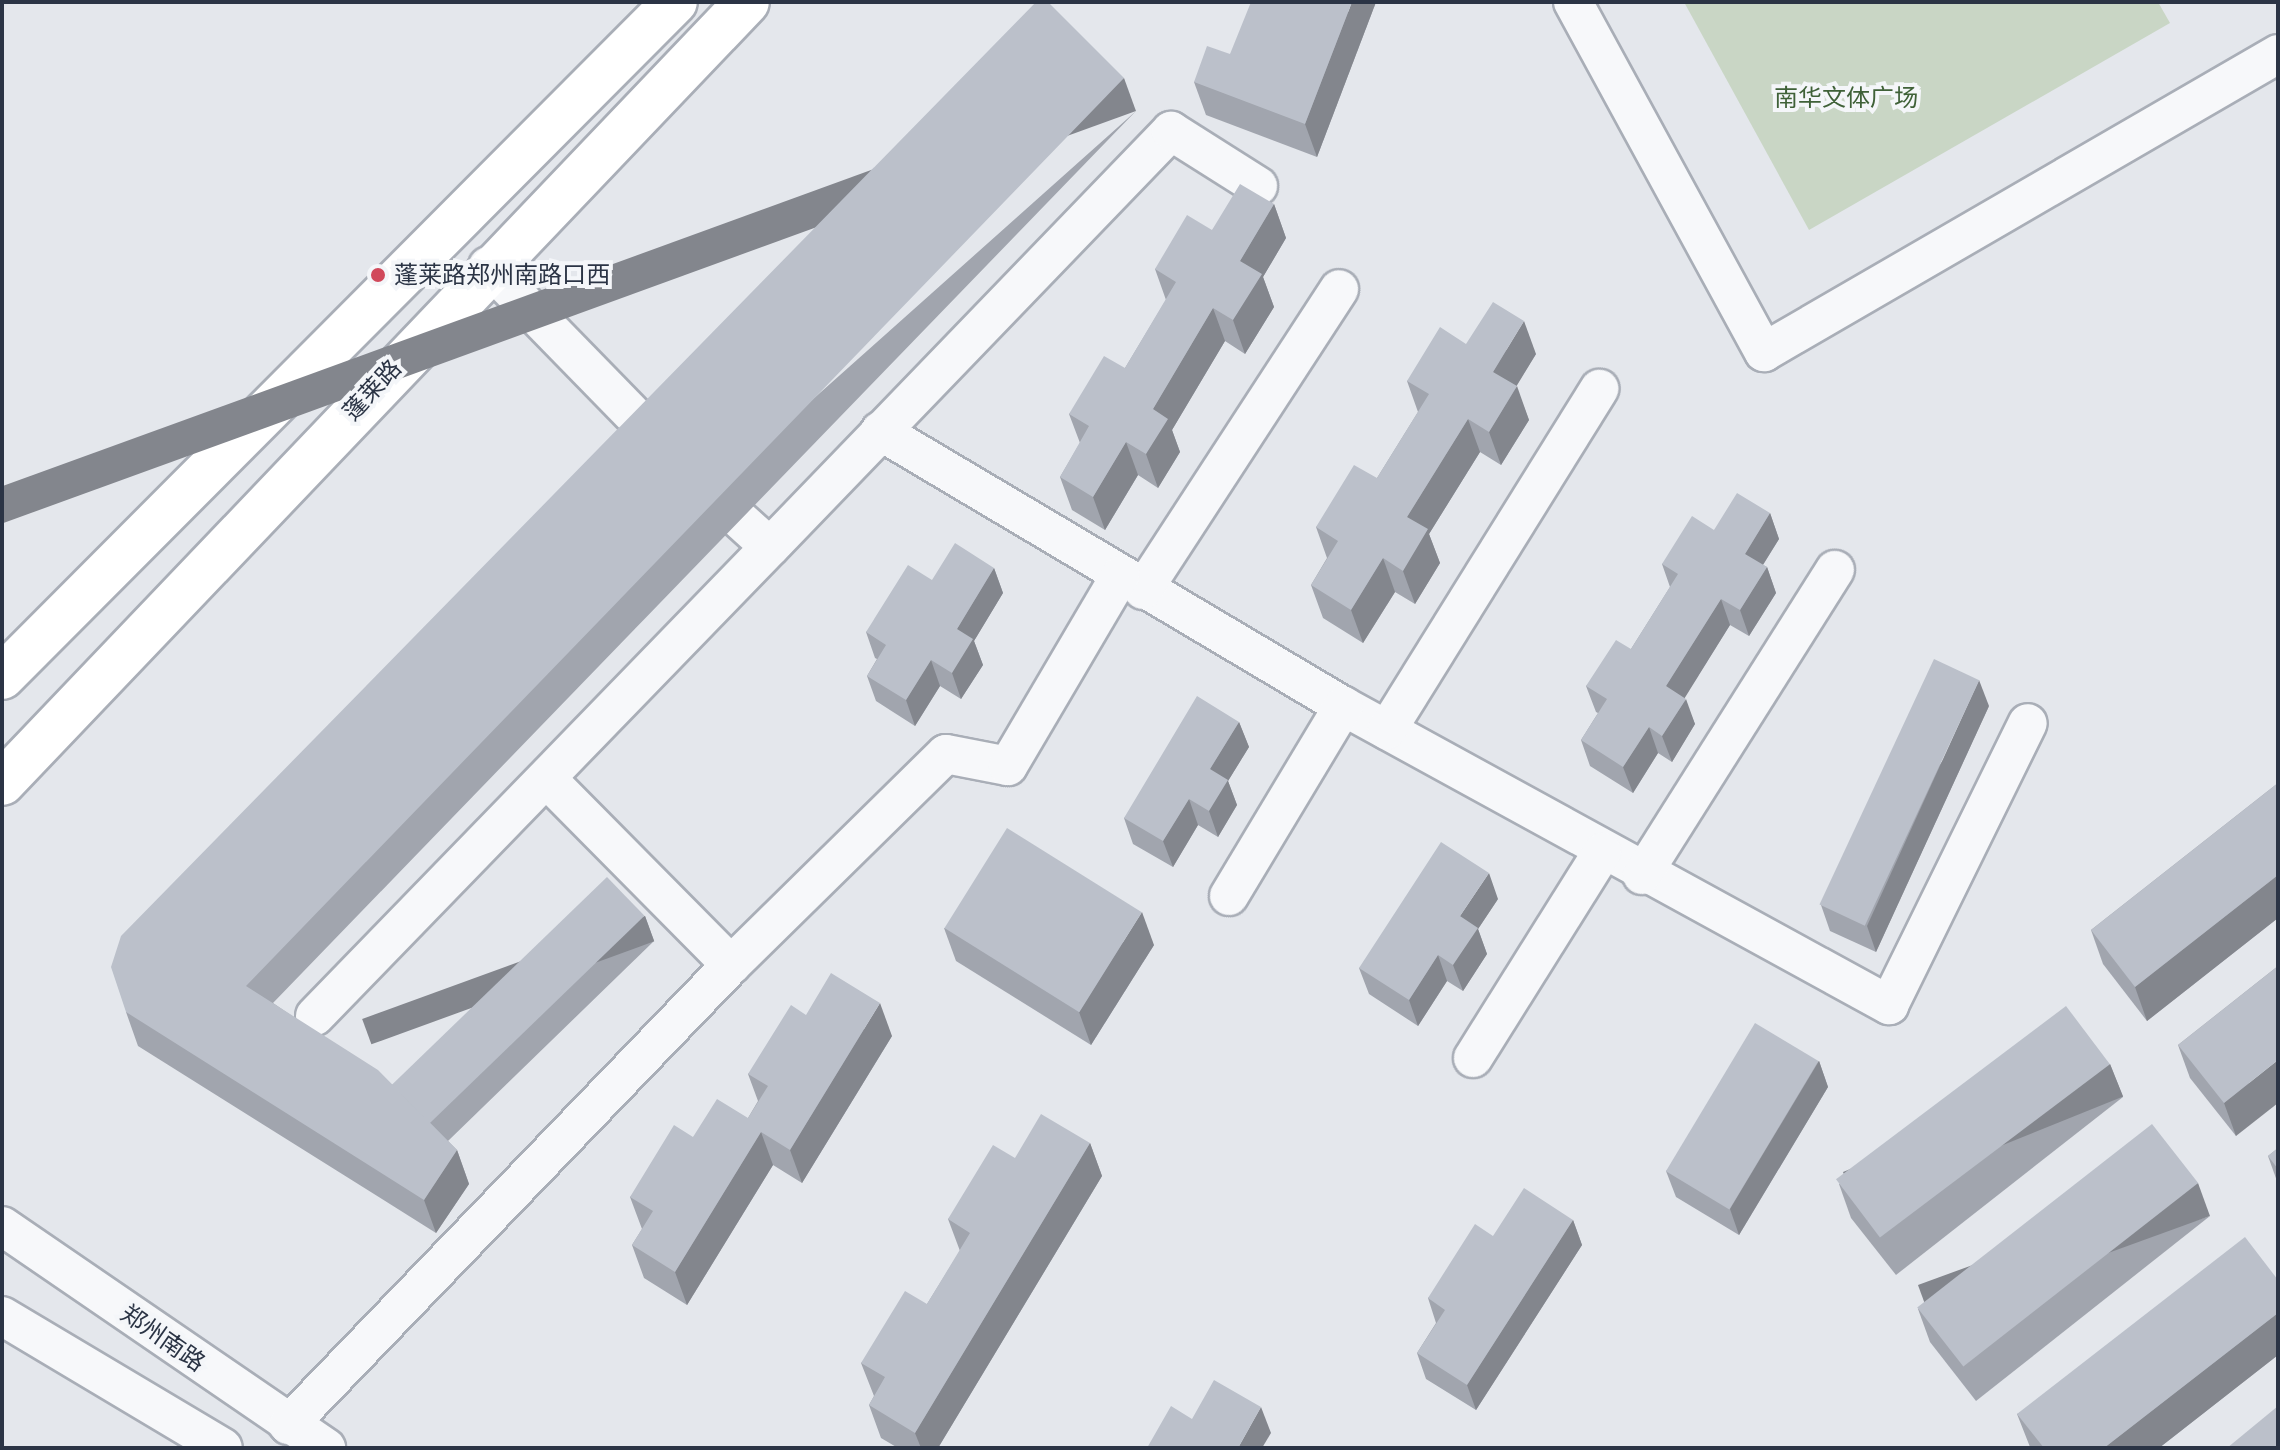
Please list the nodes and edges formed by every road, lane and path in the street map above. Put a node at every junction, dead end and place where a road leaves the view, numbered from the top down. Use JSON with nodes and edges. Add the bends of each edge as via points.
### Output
{"nodes":[{"id":1,"x":675,"y":2,"type":"edge"},
{"id":2,"x":747,"y":2,"type":"edge"},
{"id":3,"x":1573,"y":2,"type":"edge"},
{"id":4,"x":2278,"y":54,"type":"edge"},
{"id":5,"x":1258,"y":186,"type":"dead end"},
{"id":6,"x":488,"y":266,"type":"junction"},
{"id":7,"x":1339,"y":289,"type":"dead end"},
{"id":8,"x":1599,"y":389,"type":"dead end"},
{"id":9,"x":880,"y":431,"type":"junction"},
{"id":10,"x":655,"y":437,"type":"edge"},
{"id":11,"x":740,"y":520,"type":"dead end"},
{"id":12,"x":770,"y":547,"type":"junction"},
{"id":13,"x":1835,"y":570,"type":"dead end"},
{"id":14,"x":1132,"y":583,"type":"junction"},
{"id":15,"x":2,"y":677,"type":"edge"},
{"id":16,"x":1343,"y":706,"type":"junction"},
{"id":17,"x":2028,"y":723,"type":"dead end"},
{"id":18,"x":1387,"y":730,"type":"junction"},
{"id":19,"x":549,"y":781,"type":"junction"},
{"id":20,"x":2,"y":783,"type":"edge"},
{"id":21,"x":1602,"y":852,"type":"junction"},
{"id":22,"x":1642,"y":875,"type":"junction"},
{"id":23,"x":1229,"y":896,"type":"dead end"},
{"id":24,"x":731,"y":965,"type":"junction"},
{"id":25,"x":315,"y":1016,"type":"dead end"},
{"id":26,"x":1473,"y":1058,"type":"dead end"},
{"id":27,"x":2,"y":1226,"type":"edge"},
{"id":28,"x":2,"y":1316,"type":"edge"},
{"id":29,"x":288,"y":1425,"type":"junction"},
{"id":30,"x":223,"y":1448,"type":"edge"},
{"id":31,"x":326,"y":1448,"type":"edge"}],
"edges":[{"from":1,"to":15,"type":"main road"},
{"from":2,"to":6,"type":"main road","name":"蓬莱路"},
{"from":3,"to":4,"type":"street","via":[[1764,352]]},
{"from":5,"to":9,"type":"street","via":[[1171,131]]},
{"from":6,"to":10,"type":"street"},
{"from":6,"to":20,"type":"main road","name":"蓬莱路"},
{"from":7,"to":14,"type":"street"},
{"from":8,"to":18,"type":"street"},
{"from":9,"to":12,"type":"street"},
{"from":9,"to":14,"type":"street"},
{"from":11,"to":12,"type":"street"},
{"from":12,"to":19,"type":"street"},
{"from":13,"to":22,"type":"street"},
{"from":14,"to":16,"type":"street"},
{"from":14,"to":24,"type":"street","via":[[1008,766],[946,754]]},
{"from":16,"to":18,"type":"street"},
{"from":16,"to":23,"type":"street"},
{"from":17,"to":22,"type":"street","via":[[1889,1005]]},
{"from":18,"to":21,"type":"street"},
{"from":19,"to":24,"type":"street"},
{"from":19,"to":25,"type":"street"},
{"from":21,"to":22,"type":"street"},
{"from":21,"to":26,"type":"street"},
{"from":24,"to":29,"type":"street"},
{"from":27,"to":29,"type":"street","name":"郑州南路"},
{"from":28,"to":30,"type":"street"},
{"from":29,"to":31,"type":"street","name":"郑州南路"}]}
